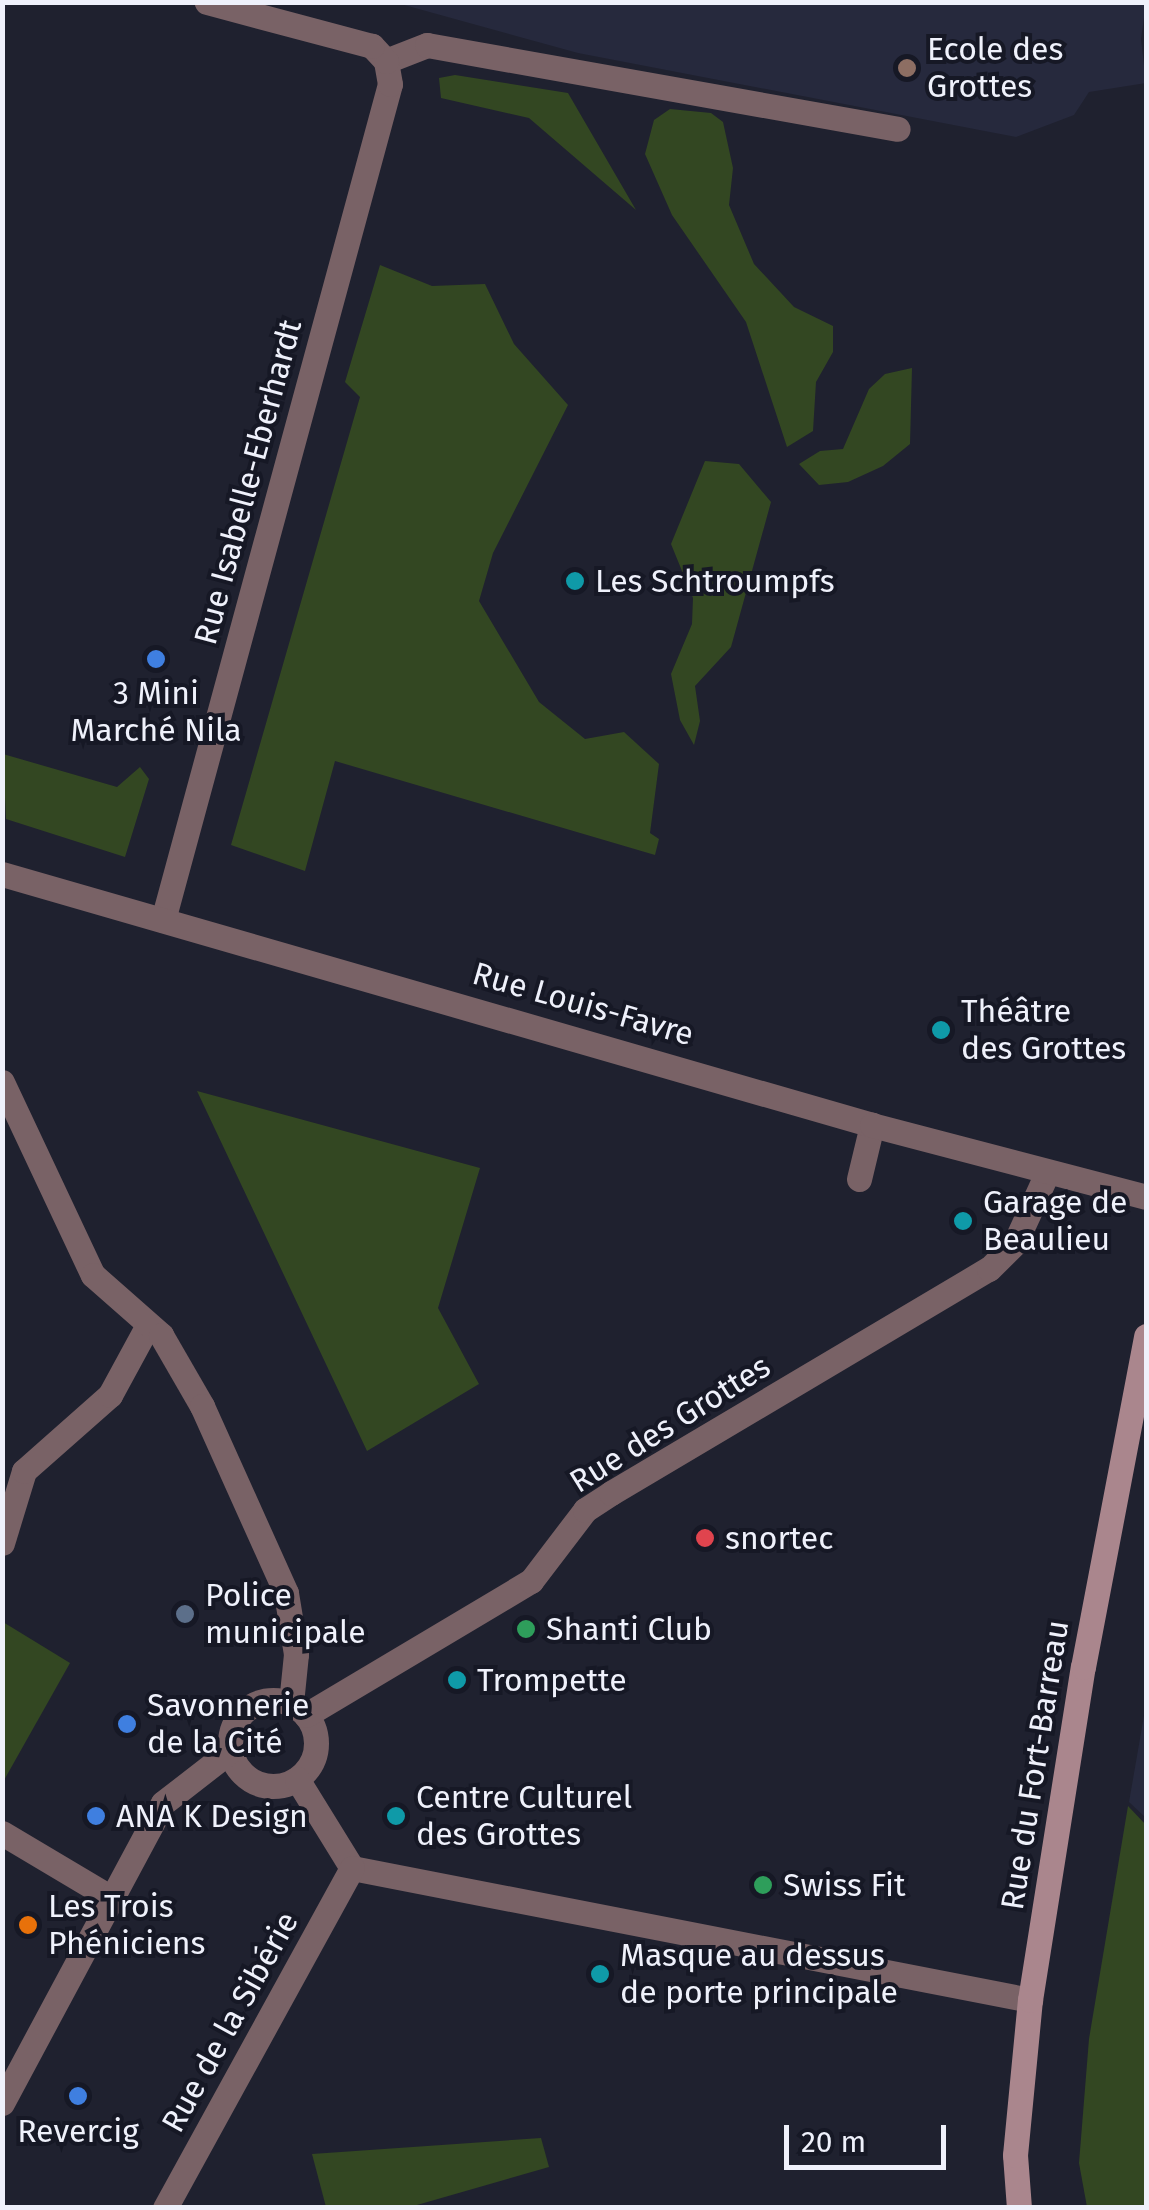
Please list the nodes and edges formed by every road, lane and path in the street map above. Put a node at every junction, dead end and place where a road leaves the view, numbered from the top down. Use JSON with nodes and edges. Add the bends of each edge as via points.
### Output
{"nodes":[{"id":1,"x":207,"y":2,"type":"edge"},
{"id":2,"x":386,"y":61,"type":"junction"},
{"id":3,"x":898,"y":130,"type":"dead end"},
{"id":4,"x":2,"y":874,"type":"edge"},
{"id":5,"x":163,"y":920,"type":"junction"},
{"id":6,"x":2,"y":1082,"type":"edge"},
{"id":7,"x":872,"y":1125,"type":"junction"},
{"id":8,"x":1047,"y":1173,"type":"junction"},
{"id":9,"x":859,"y":1178,"type":"dead end"},
{"id":10,"x":1146,"y":1197,"type":"edge"},
{"id":11,"x":148,"y":1325,"type":"junction"},
{"id":12,"x":1146,"y":1336,"type":"edge"},
{"id":13,"x":2,"y":1543,"type":"edge"},
{"id":14,"x":298,"y":1709,"type":"junction"},
{"id":15,"x":230,"y":1751,"type":"junction"},
{"id":16,"x":298,"y":1778,"type":"junction"},
{"id":17,"x":2,"y":1833,"type":"edge"},
{"id":18,"x":352,"y":1868,"type":"junction"},
{"id":19,"x":115,"y":1900,"type":"junction"},
{"id":20,"x":1030,"y":2000,"type":"junction"},
{"id":21,"x":2,"y":2103,"type":"edge"},
{"id":22,"x":165,"y":2208,"type":"edge"},
{"id":23,"x":1019,"y":2208,"type":"edge"}],
"edges":[{"from":1,"to":2,"type":"street","via":[[372,46]]},
{"from":2,"to":3,"type":"street","via":[[427,45]]},
{"from":2,"to":5,"type":"street","name":"Rue Isabelle-Eberhardt","via":[[390,84]]},
{"from":4,"to":5,"type":"street","name":"Rue Louis-Favre"},
{"from":5,"to":7,"type":"street","name":"Rue Louis-Favre","via":[[648,1055]]},
{"from":6,"to":11,"type":"street","via":[[93,1275]]},
{"from":7,"to":8,"type":"street","name":"Rue Louis-Favre"},
{"from":7,"to":9,"type":"street"},
{"from":8,"to":10,"type":"street","name":"Rue Louis-Favre"},
{"from":8,"to":14,"type":"street","name":"Rue des Grottes","via":[[1015,1243],[990,1269],[611,1492],[585,1510],[530,1580]]},
{"from":11,"to":13,"type":"street","via":[[110,1395],[24,1470]]},
{"from":11,"to":14,"type":"street","via":[[190,1381],[286,1594]]},
{"from":12,"to":20,"type":"main road","name":"Rue du Fort-Barreau","via":[[1083,1667]]},
{"from":14,"to":15,"type":"street","via":[[267,1699],[245,1708],[231,1728]]},
{"from":14,"to":16,"type":"street","via":[[316,1748]]},
{"from":15,"to":16,"type":"street","via":[[236,1767],[265,1785]]},
{"from":15,"to":19,"type":"street","via":[[163,1804]]},
{"from":16,"to":18,"type":"street"},
{"from":17,"to":19,"type":"street"},
{"from":18,"to":20,"type":"street"},
{"from":18,"to":22,"type":"street","name":"Rue de la Sibérie"},
{"from":19,"to":21,"type":"street"},
{"from":20,"to":23,"type":"main road","name":"Rue du Fort-Barreau","via":[[1015,2155]]}]}
